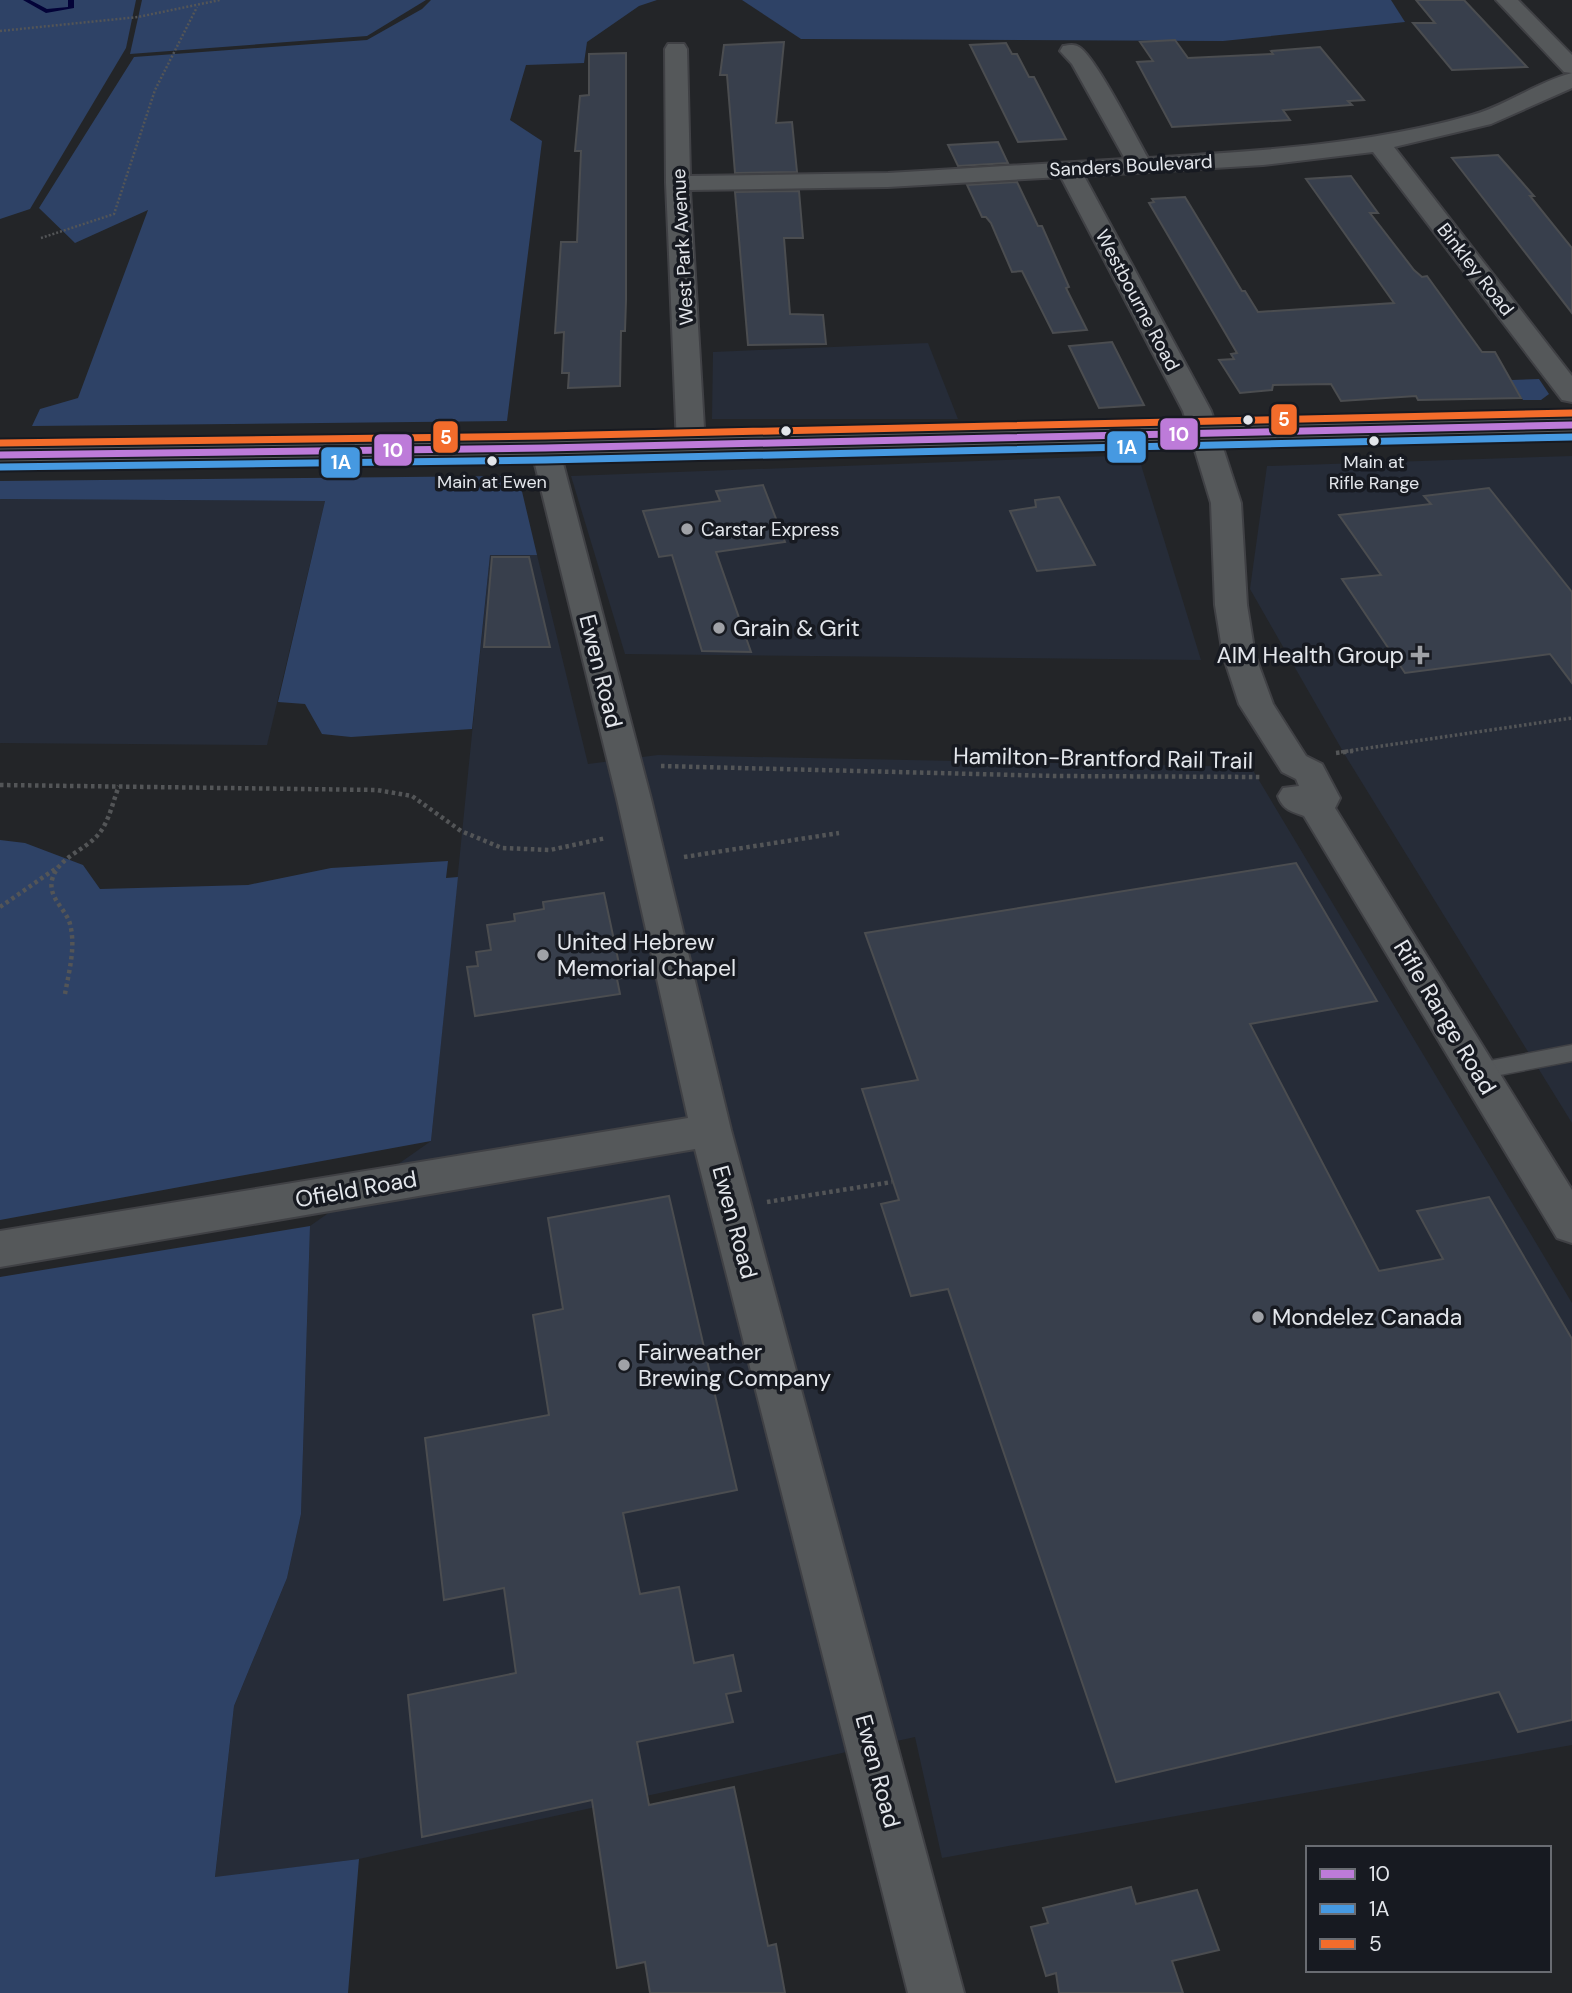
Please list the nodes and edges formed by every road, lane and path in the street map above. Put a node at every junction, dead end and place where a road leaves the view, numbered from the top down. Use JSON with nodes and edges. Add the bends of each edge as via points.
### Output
{"nodes":[{"id":1,"x":220,"y":0,"type":"edge"},
{"id":2,"x":1506,"y":0,"type":"edge"},
{"id":3,"x":197,"y":7,"type":"junction"},
{"id":4,"x":0,"y":31,"type":"edge"},
{"id":5,"x":676,"y":49,"type":"dead end"},
{"id":6,"x":1071,"y":51,"type":"dead end"},
{"id":7,"x":1572,"y":66,"type":"edge"},
{"id":8,"x":1572,"y":80,"type":"edge"},
{"id":9,"x":1380,"y":144,"type":"junction"},
{"id":10,"x":1140,"y":164,"type":"junction"},
{"id":11,"x":1069,"y":169,"type":"junction"},
{"id":12,"x":678,"y":183,"type":"junction"},
{"id":13,"x":41,"y":238,"type":"dead end"},
{"id":14,"x":1572,"y":394,"type":"edge"},
{"id":15,"x":1572,"y":425,"type":"edge"},
{"id":16,"x":1204,"y":433,"type":"junction"},
{"id":17,"x":691,"y":445,"type":"junction"},
{"id":18,"x":545,"y":448,"type":"junction"},
{"id":19,"x":0,"y":455,"type":"edge"},
{"id":20,"x":1572,"y":718,"type":"edge"},
{"id":21,"x":1293,"y":764,"type":"junction"},
{"id":22,"x":626,"y":769,"type":"junction"},
{"id":23,"x":0,"y":785,"type":"edge"},
{"id":24,"x":119,"y":786,"type":"junction"},
{"id":25,"x":839,"y":833,"type":"dead end"},
{"id":26,"x":611,"y":837,"type":"dead end"},
{"id":27,"x":673,"y":858,"type":"dead end"},
{"id":28,"x":58,"y":867,"type":"junction"},
{"id":29,"x":0,"y":907,"type":"edge"},
{"id":30,"x":65,"y":994,"type":"dead end"},
{"id":31,"x":1572,"y":1053,"type":"edge"},
{"id":32,"x":1479,"y":1071,"type":"junction"},
{"id":33,"x":711,"y":1130,"type":"junction"},
{"id":34,"x":892,"y":1181,"type":"dead end"},
{"id":35,"x":766,"y":1203,"type":"dead end"},
{"id":36,"x":1572,"y":1226,"type":"edge"},
{"id":37,"x":0,"y":1249,"type":"edge"},
{"id":38,"x":936,"y":1993,"type":"edge"}],
"edges":[{"from":1,"to":3,"type":"path"},
{"from":2,"to":7,"type":"street"},
{"from":3,"to":4,"type":"path","via":[[120,20]]},
{"from":3,"to":13,"type":"path","via":[[155,90],[114,214]]},
{"from":5,"to":12,"type":"street","name":"West Park Avenue"},
{"from":6,"to":10,"type":"street"},
{"from":8,"to":9,"type":"street","name":"Sanders Boulevard","via":[[1493,116]]},
{"from":9,"to":10,"type":"street","name":"Sanders Boulevard","via":[[1264,158]]},
{"from":9,"to":14,"type":"street","name":"Binkley Road"},
{"from":10,"to":11,"type":"street","name":"Sanders Boulevard"},
{"from":11,"to":12,"type":"street","name":"Sanders Boulevard","via":[[888,180]]},
{"from":11,"to":16,"type":"street","name":"Westbourne Road","via":[[1197,411]]},
{"from":12,"to":17,"type":"street","name":"West Park Avenue"},
{"from":15,"to":16,"type":"street"},
{"from":16,"to":17,"type":"street"},
{"from":16,"to":21,"type":"street","via":[[1226,503],[1231,605],[1239,655],[1256,704]]},
{"from":17,"to":18,"type":"street"},
{"from":18,"to":19,"type":"street"},
{"from":18,"to":22,"type":"street","name":"Ewen Road"},
{"from":20,"to":21,"type":"path","name":"Hamilton-Brantford Rail Trail","via":[[1318,756]]},
{"from":21,"to":22,"type":"path","name":"Hamilton-Brantford Rail Trail","via":[[1264,777]]},
{"from":21,"to":32,"type":"street","name":"Rifle Range Road","via":[[1285,778],[1297,801],[1317,808]]},
{"from":22,"to":33,"type":"street","name":"Ewen Road"},
{"from":23,"to":24,"type":"path"},
{"from":24,"to":26,"type":"path","via":[[377,790],[412,796],[461,831],[502,848],[550,850]]},
{"from":24,"to":28,"type":"path","via":[[100,832]]},
{"from":25,"to":27,"type":"path"},
{"from":28,"to":29,"type":"path"},
{"from":28,"to":30,"type":"path","via":[[51,891],[70,924],[74,949]]},
{"from":31,"to":32,"type":"lane"},
{"from":32,"to":36,"type":"street","name":"Rifle Range Road"},
{"from":33,"to":37,"type":"street","name":"Ofield Road"},
{"from":33,"to":38,"type":"street","name":"Ewen Road"},
{"from":34,"to":35,"type":"path"}]}
